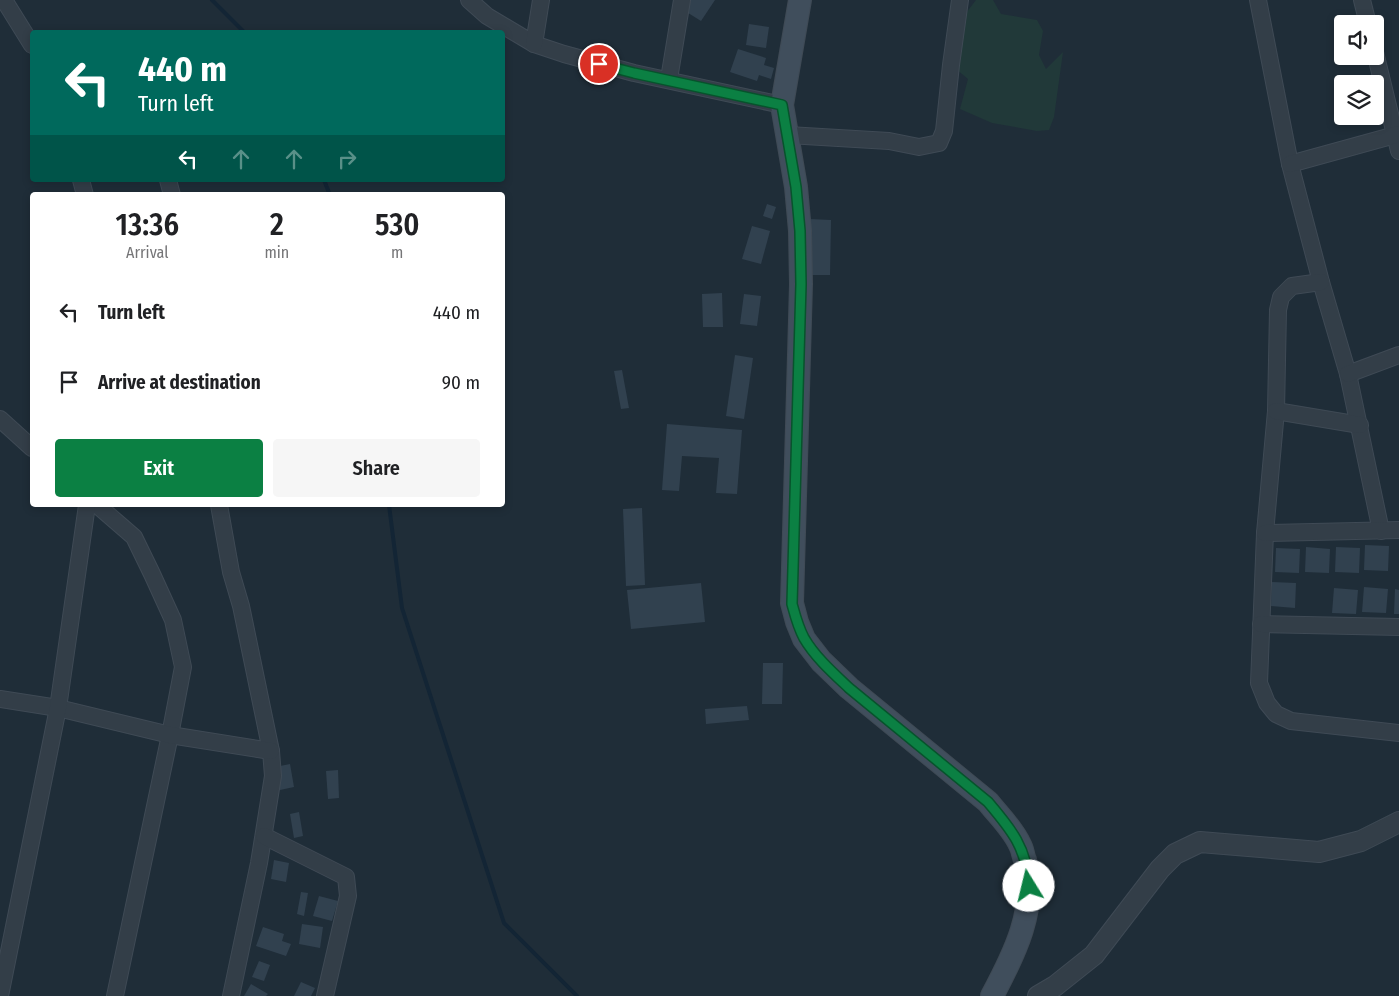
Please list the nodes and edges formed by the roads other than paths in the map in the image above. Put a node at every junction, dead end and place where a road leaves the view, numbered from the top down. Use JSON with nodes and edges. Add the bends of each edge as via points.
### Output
{"nodes":[{"id":1,"x":4,"y":0,"type":"edge"},
{"id":2,"x":469,"y":0,"type":"edge"},
{"id":3,"x":541,"y":0,"type":"edge"},
{"id":4,"x":682,"y":0,"type":"edge"},
{"id":5,"x":800,"y":0,"type":"edge"},
{"id":6,"x":960,"y":0,"type":"edge"},
{"id":7,"x":1258,"y":0,"type":"edge"},
{"id":8,"x":1362,"y":0,"type":"edge"},
{"id":9,"x":1366,"y":15,"type":"edge"},
{"id":10,"x":30,"y":42,"type":"edge"},
{"id":11,"x":534,"y":44,"type":"junction"},
{"id":12,"x":1378,"y":65,"type":"edge"},
{"id":13,"x":668,"y":79,"type":"junction"},
{"id":14,"x":782,"y":105,"type":"junction"},
{"id":15,"x":1397,"y":134,"type":"edge"},
{"id":16,"x":788,"y":135,"type":"junction"},
{"id":17,"x":1399,"y":151,"type":"edge"},
{"id":18,"x":1290,"y":164,"type":"junction"},
{"id":19,"x":1321,"y":282,"type":"junction"},
{"id":20,"x":1399,"y":355,"type":"edge"},
{"id":21,"x":1348,"y":374,"type":"junction"},
{"id":22,"x":1276,"y":411,"type":"junction"},
{"id":23,"x":0,"y":419,"type":"edge"},
{"id":24,"x":1360,"y":425,"type":"junction"},
{"id":25,"x":30,"y":446,"type":"edge"},
{"id":26,"x":88,"y":507,"type":"edge"},
{"id":27,"x":99,"y":507,"type":"edge"},
{"id":28,"x":219,"y":507,"type":"edge"},
{"id":29,"x":1399,"y":530,"type":"edge"},
{"id":30,"x":1381,"y":531,"type":"junction"},
{"id":31,"x":1265,"y":533,"type":"junction"},
{"id":32,"x":1262,"y":624,"type":"junction"},
{"id":33,"x":1399,"y":627,"type":"edge"},
{"id":34,"x":0,"y":699,"type":"edge"},
{"id":35,"x":58,"y":708,"type":"junction"},
{"id":36,"x":1399,"y":733,"type":"edge"},
{"id":37,"x":170,"y":735,"type":"junction"},
{"id":38,"x":271,"y":751,"type":"junction"},
{"id":39,"x":1399,"y":822,"type":"edge"},
{"id":40,"x":264,"y":836,"type":"junction"},
{"id":41,"x":0,"y":996,"type":"edge"},
{"id":42,"x":115,"y":996,"type":"edge"},
{"id":43,"x":231,"y":996,"type":"edge"},
{"id":44,"x":325,"y":996,"type":"edge"},
{"id":45,"x":992,"y":996,"type":"edge"},
{"id":46,"x":1038,"y":996,"type":"edge"}],
"edges":[{"from":1,"to":10,"type":"street"},
{"from":2,"to":11,"type":"street","via":[[487,16]]},
{"from":3,"to":11,"type":"street"},
{"from":4,"to":13,"type":"street"},
{"from":5,"to":14,"type":"main road"},
{"from":6,"to":16,"type":"street","via":[[944,131],[939,143],[919,147],[889,141]]},
{"from":7,"to":18,"type":"street"},
{"from":8,"to":9,"type":"street"},
{"from":11,"to":13,"type":"street","via":[[634,73]]},
{"from":12,"to":15,"type":"street"},
{"from":13,"to":14,"type":"street"},
{"from":14,"to":16,"type":"main road"},
{"from":15,"to":17,"type":"street"},
{"from":15,"to":18,"type":"street"},
{"from":16,"to":45,"type":"main road","via":[[797,196],[801,284],[792,604],[804,639],[821,661],[849,688],[988,802],[1021,846],[1028,873],[1029,898],[1010,962]]},
{"from":18,"to":19,"type":"street"},
{"from":19,"to":21,"type":"street"},
{"from":19,"to":22,"type":"street","via":[[1292,286],[1281,297]]},
{"from":20,"to":21,"type":"street"},
{"from":21,"to":24,"type":"street"},
{"from":22,"to":24,"type":"street"},
{"from":22,"to":31,"type":"street"},
{"from":23,"to":25,"type":"street"},
{"from":24,"to":30,"type":"street"},
{"from":26,"to":35,"type":"street"},
{"from":27,"to":37,"type":"street","via":[[134,537],[173,620],[183,667]]},
{"from":28,"to":38,"type":"street"},
{"from":29,"to":30,"type":"street"},
{"from":30,"to":31,"type":"street"},
{"from":31,"to":32,"type":"street"},
{"from":32,"to":33,"type":"street"},
{"from":32,"to":36,"type":"street","via":[[1259,683],[1266,703],[1276,714],[1291,721]]},
{"from":34,"to":35,"type":"street"},
{"from":35,"to":37,"type":"street"},
{"from":35,"to":41,"type":"street"},
{"from":37,"to":38,"type":"street"},
{"from":37,"to":42,"type":"street"},
{"from":38,"to":40,"type":"street","via":[[273,776]]},
{"from":39,"to":46,"type":"street","via":[[1361,841],[1319,852],[1200,842],[1175,854],[1094,954]]},
{"from":40,"to":43,"type":"street"},
{"from":40,"to":44,"type":"street","via":[[346,877],[348,896]]}]}
